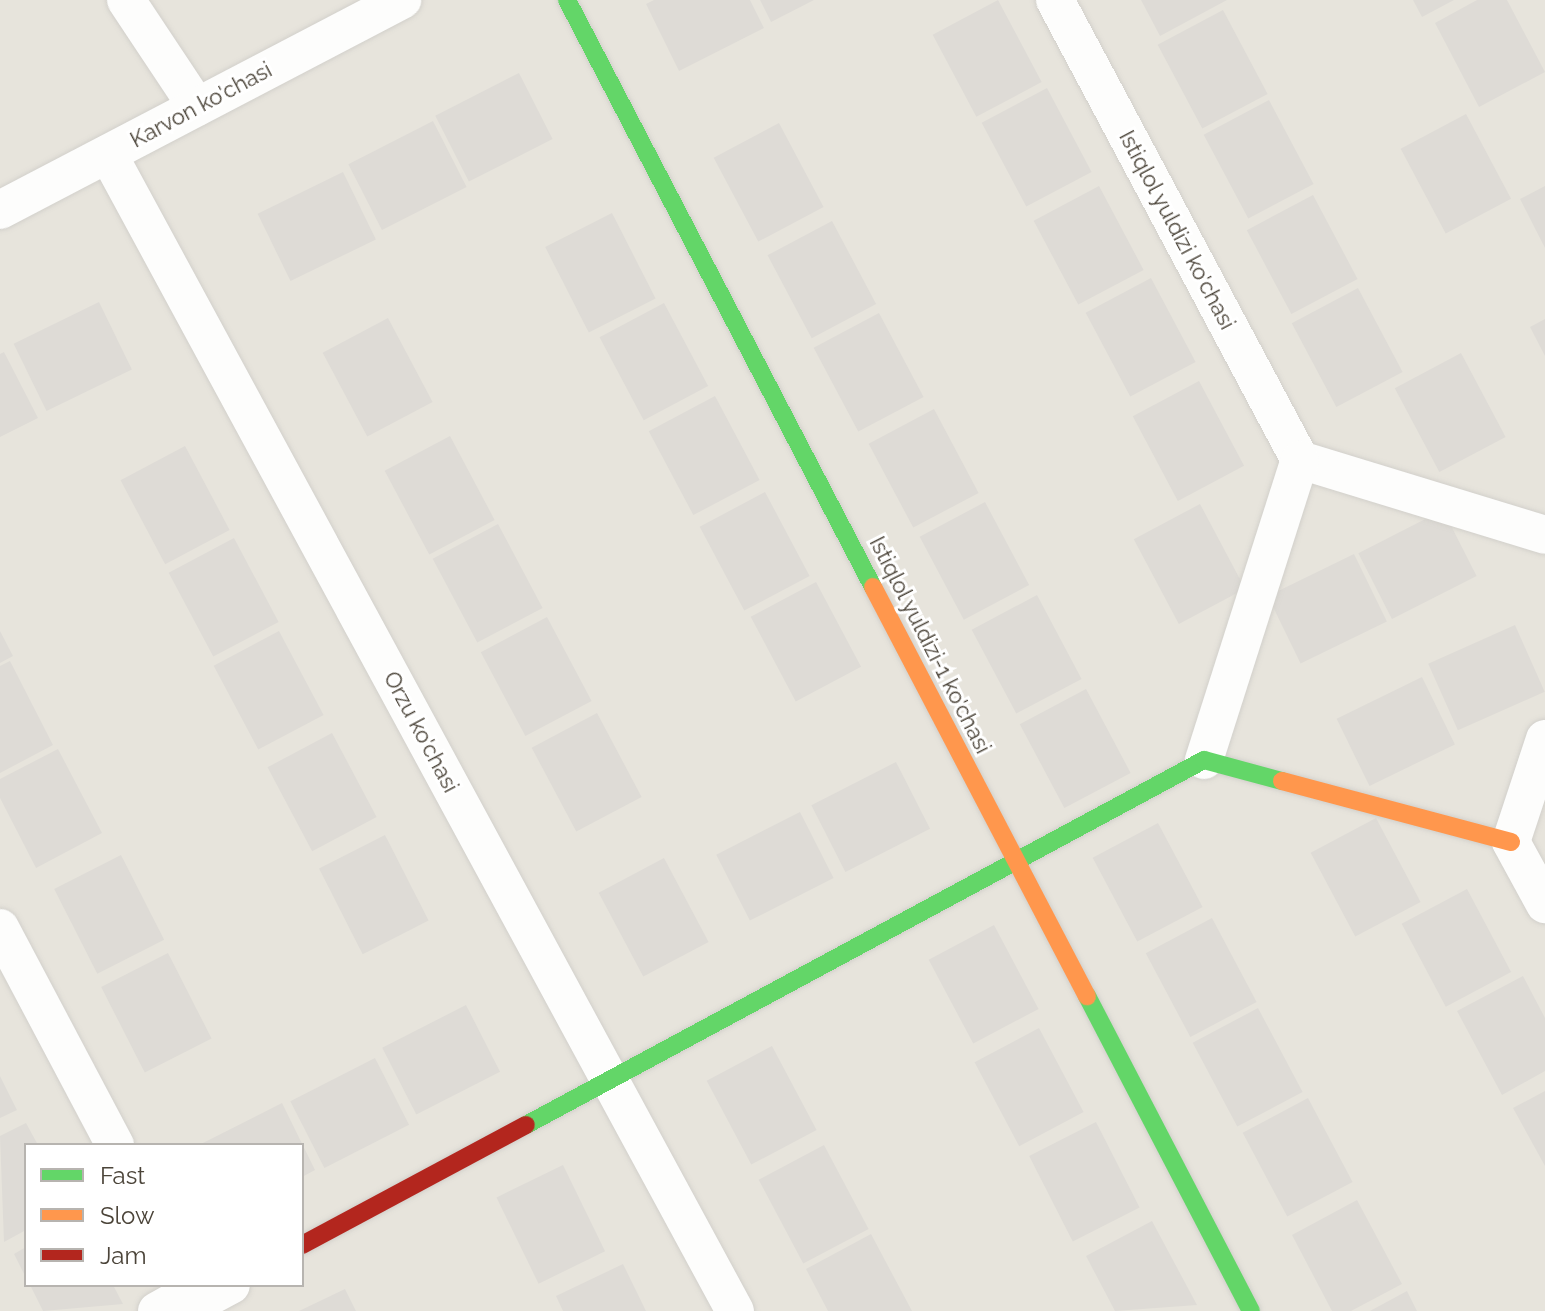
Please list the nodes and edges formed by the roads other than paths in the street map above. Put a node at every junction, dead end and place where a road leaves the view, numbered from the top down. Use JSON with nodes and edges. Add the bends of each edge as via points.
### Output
{"nodes":[{"id":1,"x":126,"y":0,"type":"edge"},
{"id":2,"x":402,"y":0,"type":"edge"},
{"id":3,"x":567,"y":0,"type":"edge"},
{"id":4,"x":1055,"y":0,"type":"edge"},
{"id":5,"x":197,"y":107,"type":"junction"},
{"id":6,"x":108,"y":154,"type":"junction"},
{"id":7,"x":0,"y":210,"type":"edge"},
{"id":8,"x":1300,"y":460,"type":"junction"},
{"id":9,"x":1545,"y":535,"type":"edge"},
{"id":10,"x":1545,"y":739,"type":"edge"},
{"id":11,"x":1204,"y":760,"type":"junction"},
{"id":12,"x":1511,"y":842,"type":"junction"},
{"id":13,"x":1015,"y":862,"type":"junction"},
{"id":14,"x":1545,"y":904,"type":"edge"},
{"id":15,"x":0,"y":928,"type":"edge"},
{"id":16,"x":607,"y":1075,"type":"junction"},
{"id":17,"x":114,"y":1143,"type":"edge"},
{"id":18,"x":304,"y":1244,"type":"edge"},
{"id":19,"x":203,"y":1295,"type":"edge"},
{"id":20,"x":157,"y":1311,"type":"edge"},
{"id":21,"x":735,"y":1311,"type":"edge"},
{"id":22,"x":1251,"y":1311,"type":"edge"}],
"edges":[{"from":1,"to":5,"type":"street"},
{"from":2,"to":5,"type":"street","name":"Karvon ko'chasi"},
{"from":3,"to":13,"type":"street","name":"Istiqlol yuldizi-1 ko'chasi"},
{"from":4,"to":8,"type":"street","name":"Istiqlol yuldizi ko'chasi"},
{"from":5,"to":6,"type":"street","name":"Karvon ko'chasi"},
{"from":6,"to":7,"type":"street","name":"Karvon ko'chasi"},
{"from":6,"to":16,"type":"street","name":"Orzu ko'chasi"},
{"from":8,"to":9,"type":"street"},
{"from":8,"to":11,"type":"street"},
{"from":10,"to":12,"type":"street"},
{"from":11,"to":12,"type":"street"},
{"from":11,"to":13,"type":"street"},
{"from":12,"to":14,"type":"street"},
{"from":13,"to":16,"type":"street"},
{"from":13,"to":22,"type":"street","name":"Istiqlol yuldizi-1 ko'chasi"},
{"from":15,"to":17,"type":"street"},
{"from":16,"to":18,"type":"street"},
{"from":16,"to":21,"type":"street","name":"Orzu ko'chasi"},
{"from":19,"to":20,"type":"street"}]}
